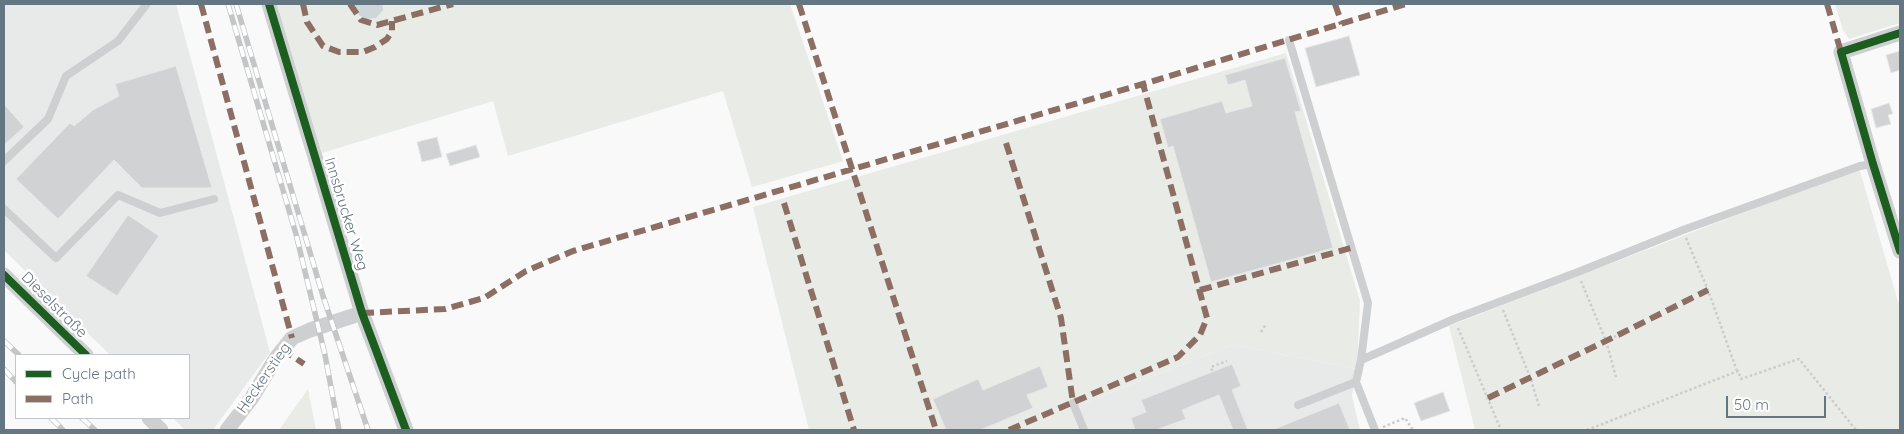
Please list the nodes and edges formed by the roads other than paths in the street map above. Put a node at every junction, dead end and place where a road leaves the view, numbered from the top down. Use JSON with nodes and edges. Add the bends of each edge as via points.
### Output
{"nodes":[{"id":1,"x":269,"y":4,"type":"edge"},
{"id":2,"x":146,"y":6,"type":"dead end"},
{"id":3,"x":1900,"y":33,"type":"edge"},
{"id":4,"x":1289,"y":40,"type":"dead end"},
{"id":5,"x":4,"y":161,"type":"edge"},
{"id":6,"x":1873,"y":164,"type":"junction"},
{"id":7,"x":214,"y":199,"type":"dead end"},
{"id":8,"x":4,"y":209,"type":"edge"},
{"id":9,"x":1900,"y":251,"type":"edge"},
{"id":10,"x":4,"y":275,"type":"edge"},
{"id":11,"x":362,"y":313,"type":"junction"},
{"id":12,"x":85,"y":354,"type":"edge"},
{"id":13,"x":1361,"y":360,"type":"junction"},
{"id":14,"x":1356,"y":382,"type":"junction"},
{"id":15,"x":1073,"y":402,"type":"dead end"},
{"id":16,"x":1298,"y":405,"type":"dead end"},
{"id":17,"x":150,"y":419,"type":"edge"},
{"id":18,"x":162,"y":430,"type":"edge"},
{"id":19,"x":227,"y":430,"type":"edge"},
{"id":20,"x":406,"y":430,"type":"edge"},
{"id":21,"x":1084,"y":430,"type":"edge"},
{"id":22,"x":1375,"y":430,"type":"edge"}],
"edges":[{"from":1,"to":11,"type":"street","name":"Innsbrucker Weg"},
{"from":2,"to":5,"type":"lane","via":[[118,40],[66,76],[48,118]]},
{"from":3,"to":6,"type":"street","via":[[1841,52]]},
{"from":4,"to":13,"type":"lane","via":[[1368,303]]},
{"from":6,"to":9,"type":"street"},
{"from":6,"to":13,"type":"lane","via":[[1683,230],[1454,319]]},
{"from":7,"to":8,"type":"lane","via":[[160,212],[118,195],[56,258]]},
{"from":10,"to":12,"type":"street","name":"Dieselstraße"},
{"from":11,"to":19,"type":"street","name":"Heckerstieg","via":[[292,338]]},
{"from":11,"to":20,"type":"street","name":"Innsbrucker Weg"},
{"from":13,"to":14,"type":"lane"},
{"from":14,"to":16,"type":"lane"},
{"from":14,"to":22,"type":"lane"},
{"from":15,"to":21,"type":"lane"},
{"from":17,"to":18,"type":"street"}]}
